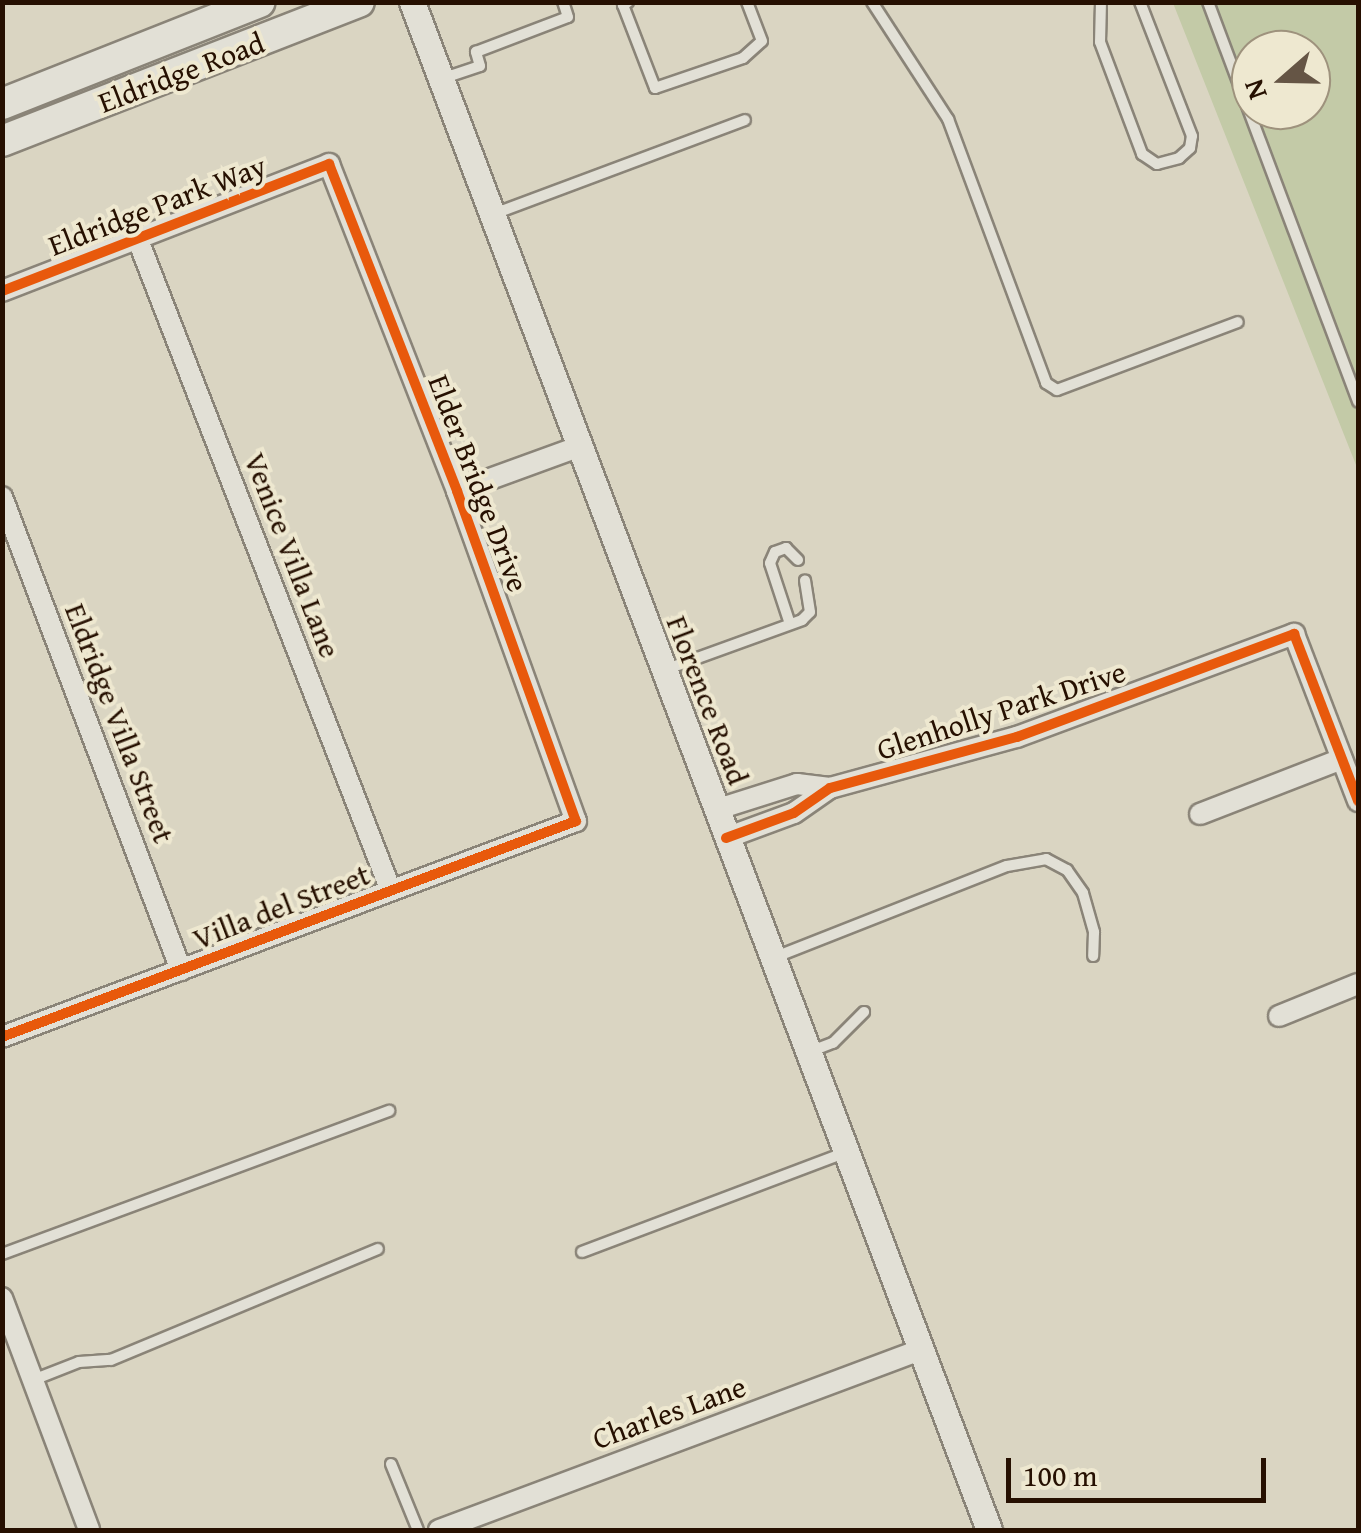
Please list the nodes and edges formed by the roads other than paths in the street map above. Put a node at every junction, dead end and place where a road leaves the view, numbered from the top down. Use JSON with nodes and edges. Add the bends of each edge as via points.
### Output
{"nodes":[{"id":1,"x":260,"y":2,"type":"edge"},
{"id":2,"x":358,"y":2,"type":"edge"},
{"id":3,"x":412,"y":2,"type":"edge"},
{"id":4,"x":563,"y":2,"type":"edge"},
{"id":5,"x":628,"y":2,"type":"edge"},
{"id":6,"x":747,"y":2,"type":"edge"},
{"id":7,"x":872,"y":2,"type":"edge"},
{"id":8,"x":1101,"y":2,"type":"edge"},
{"id":9,"x":1140,"y":2,"type":"edge"},
{"id":10,"x":1208,"y":2,"type":"edge"},
{"id":11,"x":440,"y":80,"type":"junction"},
{"id":12,"x":2,"y":104,"type":"edge"},
{"id":13,"x":746,"y":120,"type":"dead end"},
{"id":14,"x":2,"y":141,"type":"edge"},
{"id":15,"x":329,"y":164,"type":"joint"},
{"id":16,"x":490,"y":215,"type":"junction"},
{"id":17,"x":138,"y":240,"type":"junction"},
{"id":18,"x":2,"y":290,"type":"edge"},
{"id":19,"x":1238,"y":322,"type":"dead end"},
{"id":20,"x":1358,"y":402,"type":"edge"},
{"id":21,"x":578,"y":447,"type":"junction"},
{"id":22,"x":458,"y":491,"type":"junction"},
{"id":23,"x":2,"y":497,"type":"edge"},
{"id":24,"x":798,"y":560,"type":"dead end"},
{"id":25,"x":805,"y":580,"type":"dead end"},
{"id":26,"x":790,"y":624,"type":"junction"},
{"id":27,"x":662,"y":671,"type":"junction"},
{"id":28,"x":1342,"y":759,"type":"junction"},
{"id":29,"x":830,"y":788,"type":"junction"},
{"id":30,"x":1358,"y":801,"type":"edge"},
{"id":31,"x":715,"y":810,"type":"junction"},
{"id":32,"x":1200,"y":814,"type":"dead end"},
{"id":33,"x":576,"y":821,"type":"joint"},
{"id":34,"x":726,"y":838,"type":"junction"},
{"id":35,"x":391,"y":891,"type":"junction"},
{"id":36,"x":1093,"y":956,"type":"dead end"},
{"id":37,"x":772,"y":958,"type":"junction"},
{"id":38,"x":181,"y":970,"type":"junction"},
{"id":39,"x":1358,"y":984,"type":"edge"},
{"id":40,"x":864,"y":1012,"type":"dead end"},
{"id":41,"x":1279,"y":1016,"type":"dead end"},
{"id":42,"x":2,"y":1037,"type":"edge"},
{"id":43,"x":808,"y":1052,"type":"junction"},
{"id":44,"x":388,"y":1111,"type":"dead end"},
{"id":45,"x":845,"y":1152,"type":"junction"},
{"id":46,"x":378,"y":1249,"type":"dead end"},
{"id":47,"x":582,"y":1252,"type":"dead end"},
{"id":48,"x":2,"y":1254,"type":"edge"},
{"id":49,"x":2,"y":1298,"type":"edge"},
{"id":50,"x":920,"y":1350,"type":"junction"},
{"id":51,"x":33,"y":1380,"type":"junction"},
{"id":52,"x":391,"y":1464,"type":"dead end"},
{"id":53,"x":89,"y":1530,"type":"edge"},
{"id":54,"x":418,"y":1530,"type":"edge"},
{"id":55,"x":439,"y":1530,"type":"edge"},
{"id":56,"x":989,"y":1530,"type":"edge"}],
"edges":[{"from":1,"to":12,"type":"main road","name":"Eldridge Road"},
{"from":2,"to":14,"type":"main road","name":"Eldridge Road"},
{"from":3,"to":11,"type":"street","name":"Florence Road"},
{"from":4,"to":11,"type":"lane","via":[[568,16],[476,52],[480,66]]},
{"from":5,"to":6,"type":"lane","via":[[623,5],[654,88],[744,58],[762,41]]},
{"from":7,"to":19,"type":"lane","via":[[948,119],[1046,384],[1057,390]]},
{"from":8,"to":9,"type":"lane","via":[[1100,42],[1142,154],[1157,164],[1178,158],[1192,136]]},
{"from":10,"to":20,"type":"lane"},
{"from":11,"to":16,"type":"street","name":"Florence Road"},
{"from":13,"to":16,"type":"lane"},
{"from":15,"to":17,"type":"street","name":"Eldridge Park Way"},
{"from":15,"to":22,"type":"street","name":"Elder Bridge Drive"},
{"from":16,"to":21,"type":"street","name":"Florence Road"},
{"from":17,"to":18,"type":"street","name":"Eldridge Park Way"},
{"from":17,"to":35,"type":"street","name":"Venice Villa Lane"},
{"from":21,"to":22,"type":"street"},
{"from":21,"to":27,"type":"street","name":"Florence Road"},
{"from":22,"to":33,"type":"street","name":"Elder Bridge Drive"},
{"from":23,"to":38,"type":"street","name":"Eldridge Villa Street"},
{"from":24,"to":26,"type":"lane","via":[[786,548],[770,563]]},
{"from":25,"to":26,"type":"lane","via":[[810,612]]},
{"from":26,"to":27,"type":"lane"},
{"from":27,"to":31,"type":"street","name":"Florence Road"},
{"from":28,"to":29,"type":"street","name":"Glenholly Park Drive","via":[[1294,634],[1017,737]]},
{"from":28,"to":30,"type":"street"},
{"from":28,"to":32,"type":"street"},
{"from":29,"to":31,"type":"street","name":"Glenholly Park Drive","via":[[797,784]]},
{"from":29,"to":34,"type":"street","name":"Glenholly Park Drive","via":[[794,814]]},
{"from":31,"to":34,"type":"street","name":"Florence Road"},
{"from":33,"to":35,"type":"street","name":"Villa del Street"},
{"from":34,"to":37,"type":"street","name":"Florence Road"},
{"from":35,"to":38,"type":"street","name":"Villa del Street"},
{"from":36,"to":37,"type":"lane","via":[[1083,893],[1067,870],[1046,859],[1007,866]]},
{"from":37,"to":43,"type":"street","name":"Florence Road"},
{"from":38,"to":42,"type":"street","name":"Villa del Street"},
{"from":39,"to":41,"type":"street"},
{"from":40,"to":43,"type":"lane","via":[[833,1043]]},
{"from":43,"to":45,"type":"street","name":"Florence Road"},
{"from":44,"to":48,"type":"lane"},
{"from":45,"to":47,"type":"lane"},
{"from":45,"to":50,"type":"street","name":"Florence Road"},
{"from":46,"to":51,"type":"lane","via":[[110,1360],[80,1362]]},
{"from":49,"to":51,"type":"street"},
{"from":50,"to":55,"type":"street","name":"Charles Lane"},
{"from":50,"to":56,"type":"street","name":"Florence Road"},
{"from":51,"to":53,"type":"street"},
{"from":52,"to":54,"type":"lane"}]}
